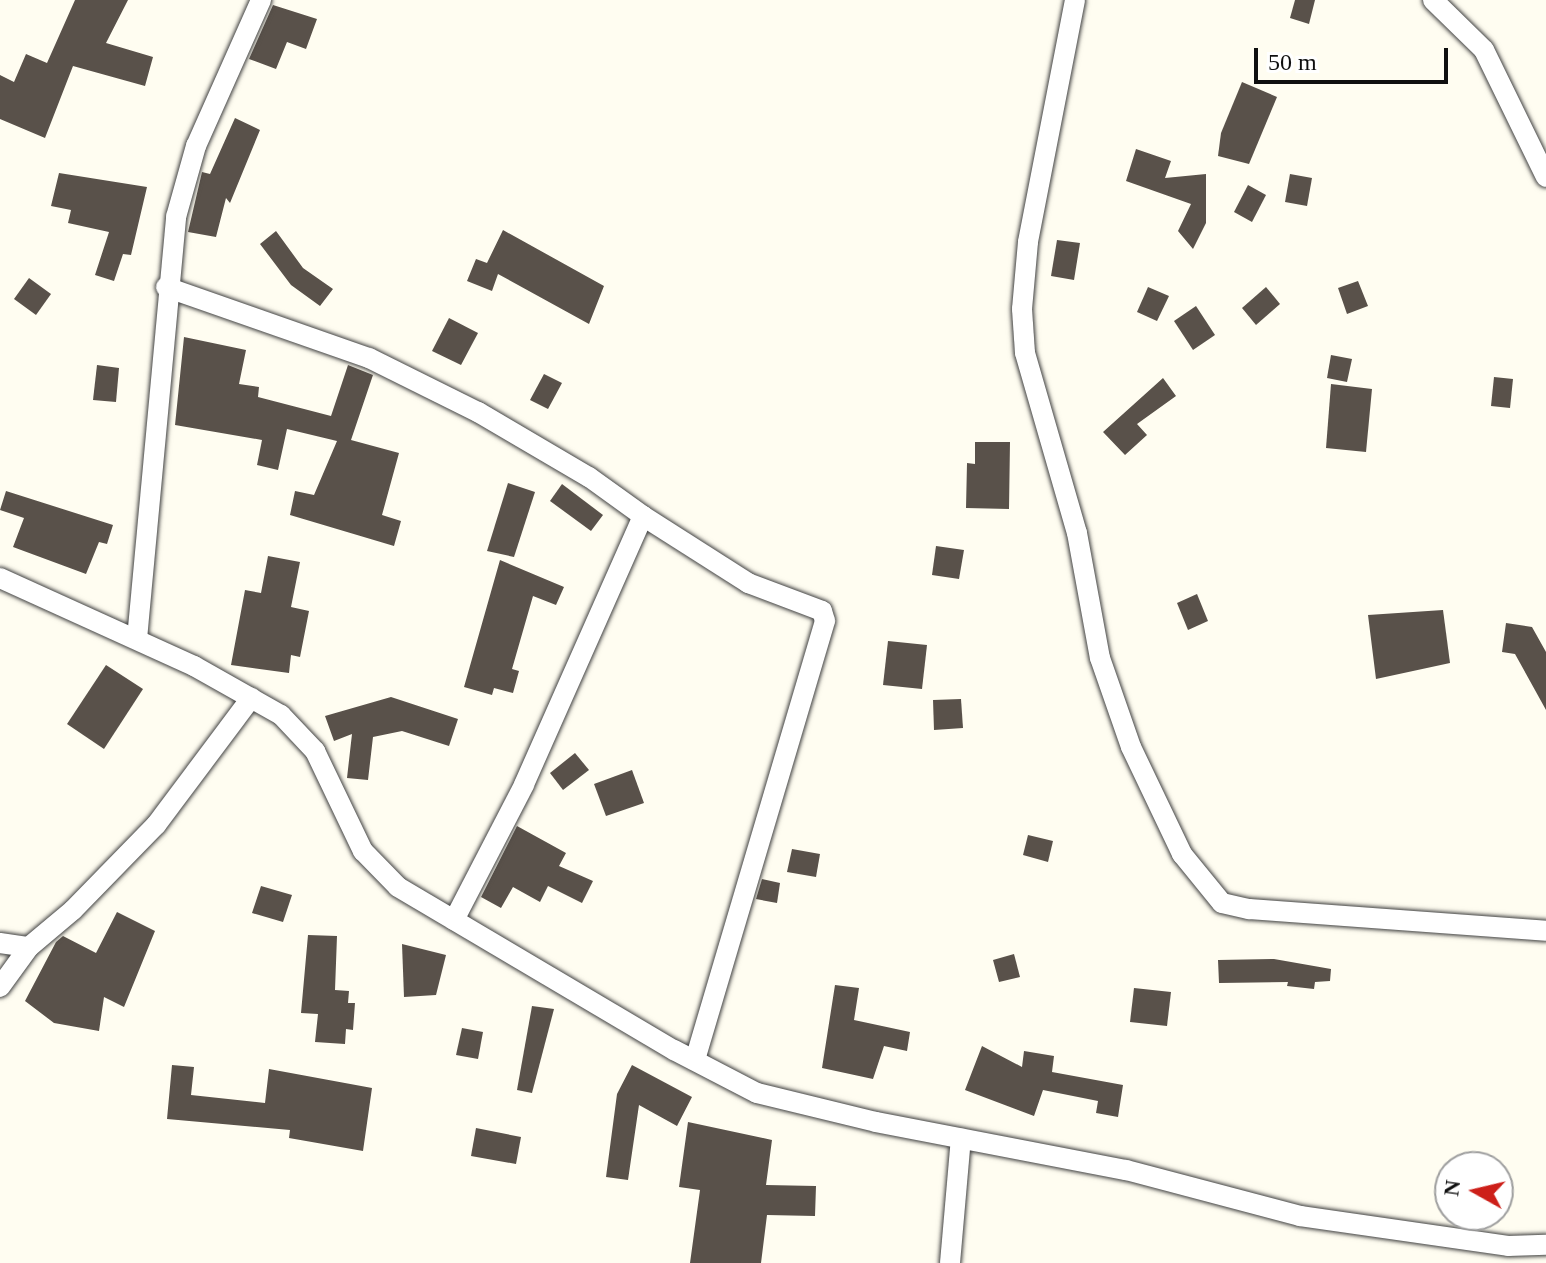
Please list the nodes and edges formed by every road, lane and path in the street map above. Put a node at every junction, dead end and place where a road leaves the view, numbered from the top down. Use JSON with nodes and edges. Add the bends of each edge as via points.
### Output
{"nodes":[{"id":1,"x":261,"y":0,"type":"edge"},
{"id":2,"x":1075,"y":0,"type":"edge"},
{"id":3,"x":1433,"y":0,"type":"edge"},
{"id":4,"x":1546,"y":177,"type":"edge"},
{"id":5,"x":166,"y":287,"type":"junction"},
{"id":6,"x":643,"y":516,"type":"junction"},
{"id":7,"x":0,"y":578,"type":"edge"},
{"id":8,"x":137,"y":639,"type":"junction"},
{"id":9,"x":251,"y":698,"type":"junction"},
{"id":10,"x":454,"y":920,"type":"junction"},
{"id":11,"x":1546,"y":931,"type":"edge"},
{"id":12,"x":0,"y":943,"type":"edge"},
{"id":13,"x":29,"y":947,"type":"junction"},
{"id":14,"x":0,"y":987,"type":"edge"},
{"id":15,"x":695,"y":1060,"type":"junction"},
{"id":16,"x":961,"y":1138,"type":"junction"},
{"id":17,"x":1546,"y":1245,"type":"edge"},
{"id":18,"x":950,"y":1263,"type":"edge"}],
"edges":[{"from":1,"to":5,"type":"street","via":[[185,179]]},
{"from":2,"to":11,"type":"street","via":[[1028,242],[1022,309],[1025,353],[1077,533],[1100,658],[1131,747],[1182,854],[1222,903],[1249,909]]},
{"from":3,"to":4,"type":"street","via":[[1484,50]]},
{"from":5,"to":6,"type":"street","via":[[369,358],[478,412],[589,477]]},
{"from":5,"to":8,"type":"street"},
{"from":6,"to":10,"type":"street","via":[[524,785]]},
{"from":6,"to":15,"type":"street","via":[[748,583],[822,611],[825,621]]},
{"from":7,"to":8,"type":"street"},
{"from":8,"to":9,"type":"street"},
{"from":9,"to":10,"type":"street","via":[[281,715],[315,751],[353,835],[377,869]]},
{"from":9,"to":13,"type":"street","via":[[156,825]]},
{"from":10,"to":15,"type":"street"},
{"from":12,"to":13,"type":"street"},
{"from":13,"to":14,"type":"street"},
{"from":15,"to":16,"type":"street","via":[[782,1101]]},
{"from":16,"to":17,"type":"street","via":[[1126,1170],[1300,1216],[1494,1245]]},
{"from":16,"to":18,"type":"street"}]}
